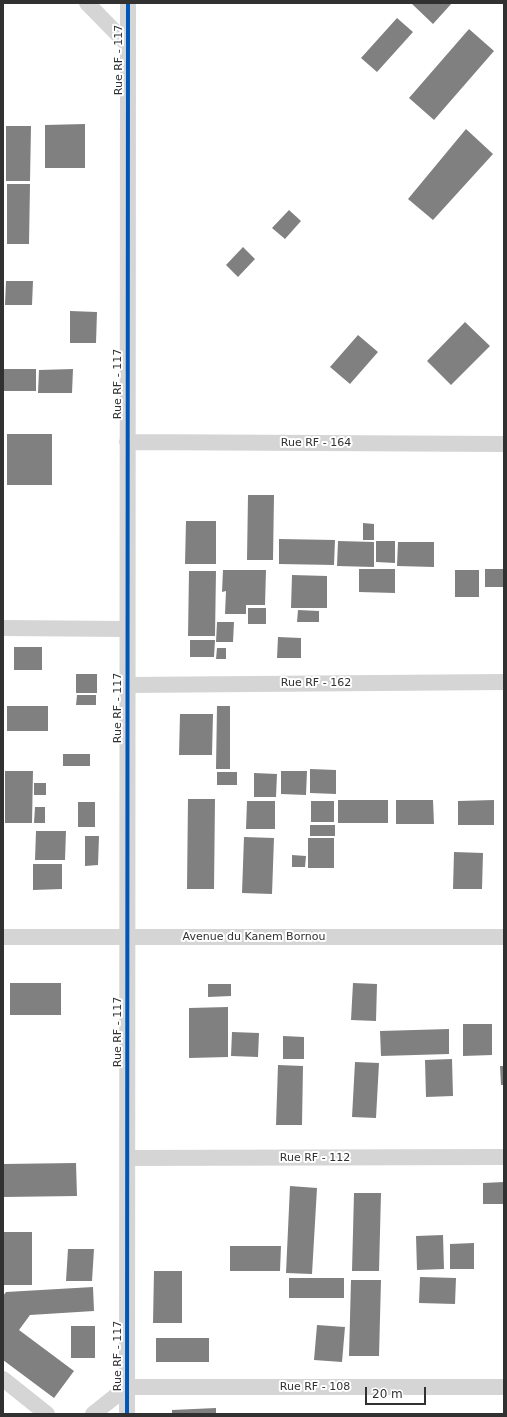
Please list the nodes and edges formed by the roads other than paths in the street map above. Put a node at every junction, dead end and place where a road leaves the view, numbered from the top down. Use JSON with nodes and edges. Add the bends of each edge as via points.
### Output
{"nodes":[{"id":1,"x":87,"y":3,"type":"edge"},
{"id":2,"x":128,"y":3,"type":"edge"},
{"id":3,"x":128,"y":45,"type":"junction"},
{"id":4,"x":127,"y":442,"type":"junction"},
{"id":5,"x":504,"y":444,"type":"edge"},
{"id":6,"x":3,"y":628,"type":"edge"},
{"id":7,"x":127,"y":628,"type":"junction"},
{"id":8,"x":504,"y":682,"type":"edge"},
{"id":9,"x":127,"y":685,"type":"junction"},
{"id":10,"x":3,"y":937,"type":"edge"},
{"id":11,"x":127,"y":937,"type":"junction"},
{"id":12,"x":504,"y":938,"type":"edge"},
{"id":13,"x":504,"y":1157,"type":"edge"},
{"id":14,"x":127,"y":1158,"type":"junction"},
{"id":15,"x":3,"y":1379,"type":"edge"},
{"id":16,"x":127,"y":1387,"type":"junction"},
{"id":17,"x":504,"y":1387,"type":"edge"},
{"id":18,"x":47,"y":1414,"type":"edge"},
{"id":19,"x":93,"y":1414,"type":"edge"},
{"id":20,"x":127,"y":1414,"type":"edge"}],
"edges":[{"from":1,"to":3,"type":"street"},
{"from":2,"to":3,"type":"street","name":"Rue RF - 117"},
{"from":3,"to":4,"type":"street","name":"Rue RF - 117"},
{"from":4,"to":5,"type":"street","name":"Rue RF - 164"},
{"from":4,"to":7,"type":"street","name":"Rue RF - 117"},
{"from":6,"to":7,"type":"street"},
{"from":7,"to":9,"type":"street","name":"Rue RF - 117"},
{"from":8,"to":9,"type":"street","name":"Rue RF - 162"},
{"from":9,"to":11,"type":"street","name":"Rue RF - 117"},
{"from":10,"to":11,"type":"street","name":"Avenue du Kanem Bornou"},
{"from":11,"to":12,"type":"street","name":"Avenue du Kanem Bornou"},
{"from":11,"to":14,"type":"street","name":"Rue RF - 117"},
{"from":13,"to":14,"type":"street","name":"Rue RF - 112"},
{"from":14,"to":16,"type":"street","name":"Rue RF - 117"},
{"from":15,"to":18,"type":"street"},
{"from":16,"to":17,"type":"street","name":"Rue RF - 108"},
{"from":16,"to":19,"type":"street"},
{"from":16,"to":20,"type":"street","name":"Rue RF - 117"}]}
